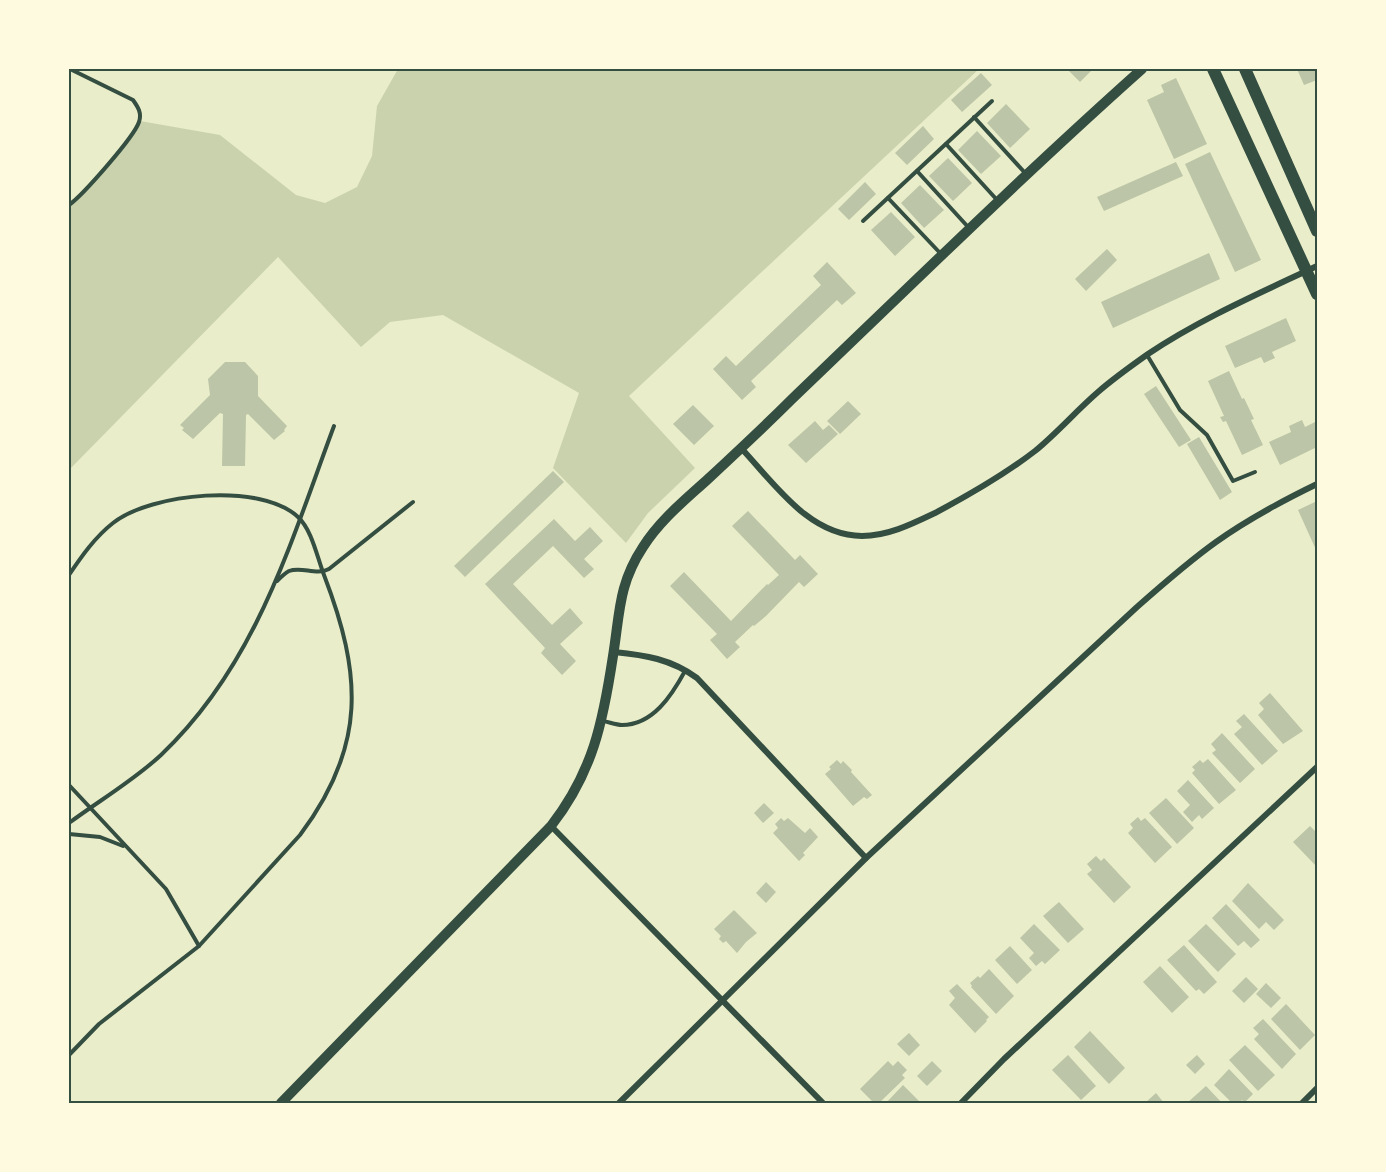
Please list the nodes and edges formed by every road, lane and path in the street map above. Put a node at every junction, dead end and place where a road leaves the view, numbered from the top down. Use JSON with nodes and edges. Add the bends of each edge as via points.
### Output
{"nodes":[{"id":1,"x":70,"y":69,"type":"edge"},
{"id":2,"x":1142,"y":69,"type":"edge"},
{"id":3,"x":1213,"y":69,"type":"edge"},
{"id":4,"x":1245,"y":69,"type":"edge"},
{"id":5,"x":992,"y":101,"type":"dead end"},
{"id":6,"x":974,"y":117,"type":"junction"},
{"id":7,"x":946,"y":144,"type":"junction"},
{"id":8,"x":917,"y":171,"type":"junction"},
{"id":9,"x":1027,"y":175,"type":"junction"},
{"id":10,"x":888,"y":198,"type":"junction"},
{"id":11,"x":999,"y":201,"type":"junction"},
{"id":12,"x":69,"y":205,"type":"edge"},
{"id":13,"x":863,"y":222,"type":"dead end"},
{"id":14,"x":970,"y":229,"type":"junction"},
{"id":15,"x":1317,"y":231,"type":"edge"},
{"id":16,"x":943,"y":255,"type":"junction"},
{"id":17,"x":1312,"y":269,"type":"edge"},
{"id":18,"x":1317,"y":294,"type":"edge"},
{"id":19,"x":1147,"y":355,"type":"junction"},
{"id":20,"x":334,"y":426,"type":"dead end"},
{"id":21,"x":741,"y":448,"type":"junction"},
{"id":22,"x":1255,"y":472,"type":"dead end"},
{"id":23,"x":1317,"y":484,"type":"edge"},
{"id":24,"x":413,"y":502,"type":"dead end"},
{"id":25,"x":299,"y":519,"type":"junction"},
{"id":26,"x":323,"y":572,"type":"junction"},
{"id":27,"x":69,"y":575,"type":"edge"},
{"id":28,"x":276,"y":582,"type":"junction"},
{"id":29,"x":614,"y":652,"type":"junction"},
{"id":30,"x":685,"y":669,"type":"junction"},
{"id":31,"x":602,"y":721,"type":"junction"},
{"id":32,"x":1317,"y":767,"type":"edge"},
{"id":33,"x":69,"y":785,"type":"edge"},
{"id":34,"x":89,"y":808,"type":"junction"},
{"id":35,"x":69,"y":823,"type":"edge"},
{"id":36,"x":551,"y":826,"type":"junction"},
{"id":37,"x":69,"y":834,"type":"edge"},
{"id":38,"x":128,"y":848,"type":"junction"},
{"id":39,"x":866,"y":858,"type":"junction"},
{"id":40,"x":199,"y":946,"type":"junction"},
{"id":41,"x":723,"y":1000,"type":"junction"},
{"id":42,"x":69,"y":1055,"type":"edge"},
{"id":43,"x":1317,"y":1088,"type":"edge"},
{"id":44,"x":281,"y":1103,"type":"edge"},
{"id":45,"x":619,"y":1103,"type":"edge"},
{"id":46,"x":823,"y":1103,"type":"edge"},
{"id":47,"x":961,"y":1103,"type":"edge"},
{"id":48,"x":1302,"y":1103,"type":"edge"}],
"edges":[{"from":1,"to":12,"type":"lane","via":[[133,100],[140,109],[140,121],[122,147]]},
{"from":2,"to":9,"type":"street"},
{"from":3,"to":17,"type":"main road"},
{"from":4,"to":15,"type":"main road"},
{"from":5,"to":6,"type":"lane"},
{"from":6,"to":7,"type":"lane"},
{"from":6,"to":9,"type":"lane"},
{"from":7,"to":8,"type":"lane"},
{"from":7,"to":11,"type":"lane"},
{"from":8,"to":10,"type":"lane"},
{"from":8,"to":14,"type":"lane"},
{"from":9,"to":11,"type":"street"},
{"from":10,"to":13,"type":"lane"},
{"from":10,"to":16,"type":"lane"},
{"from":11,"to":14,"type":"street"},
{"from":14,"to":16,"type":"street"},
{"from":16,"to":21,"type":"street"},
{"from":17,"to":18,"type":"main road"},
{"from":17,"to":19,"type":"street","via":[[1192,328]]},
{"from":19,"to":21,"type":"street","via":[[1098,392],[1035,451],[1002,474],[959,500],[889,532],[861,536],[818,524],[802,513]]},
{"from":19,"to":22,"type":"lane","via":[[1180,410],[1207,435],[1233,481]]},
{"from":20,"to":25,"type":"lane"},
{"from":21,"to":29,"type":"street","via":[[667,516],[630,568],[621,595]]},
{"from":23,"to":39,"type":"street","via":[[1264,511],[1176,573]]},
{"from":24,"to":26,"type":"lane"},
{"from":25,"to":26,"type":"lane"},
{"from":25,"to":27,"type":"lane","via":[[281,505],[255,499],[169,499],[136,509],[113,523]]},
{"from":25,"to":28,"type":"lane"},
{"from":26,"to":28,"type":"lane","via":[[289,571]]},
{"from":26,"to":40,"type":"lane","via":[[346,639],[353,690],[350,730],[340,767],[315,816]]},
{"from":28,"to":34,"type":"lane","via":[[239,657],[192,722],[136,776]]},
{"from":29,"to":30,"type":"street","via":[[658,658]]},
{"from":29,"to":31,"type":"street"},
{"from":30,"to":31,"type":"lane","via":[[665,704],[639,721],[622,725]]},
{"from":30,"to":39,"type":"street"},
{"from":31,"to":36,"type":"street","via":[[583,778]]},
{"from":32,"to":47,"type":"street"},
{"from":33,"to":34,"type":"lane"},
{"from":34,"to":35,"type":"lane"},
{"from":34,"to":38,"type":"lane"},
{"from":36,"to":41,"type":"street"},
{"from":36,"to":44,"type":"street"},
{"from":37,"to":38,"type":"lane","via":[[99,837]]},
{"from":38,"to":40,"type":"lane","via":[[166,889]]},
{"from":39,"to":41,"type":"street"},
{"from":40,"to":42,"type":"lane","via":[[99,1024]]},
{"from":41,"to":45,"type":"street"},
{"from":41,"to":46,"type":"street"},
{"from":43,"to":48,"type":"street"}]}
